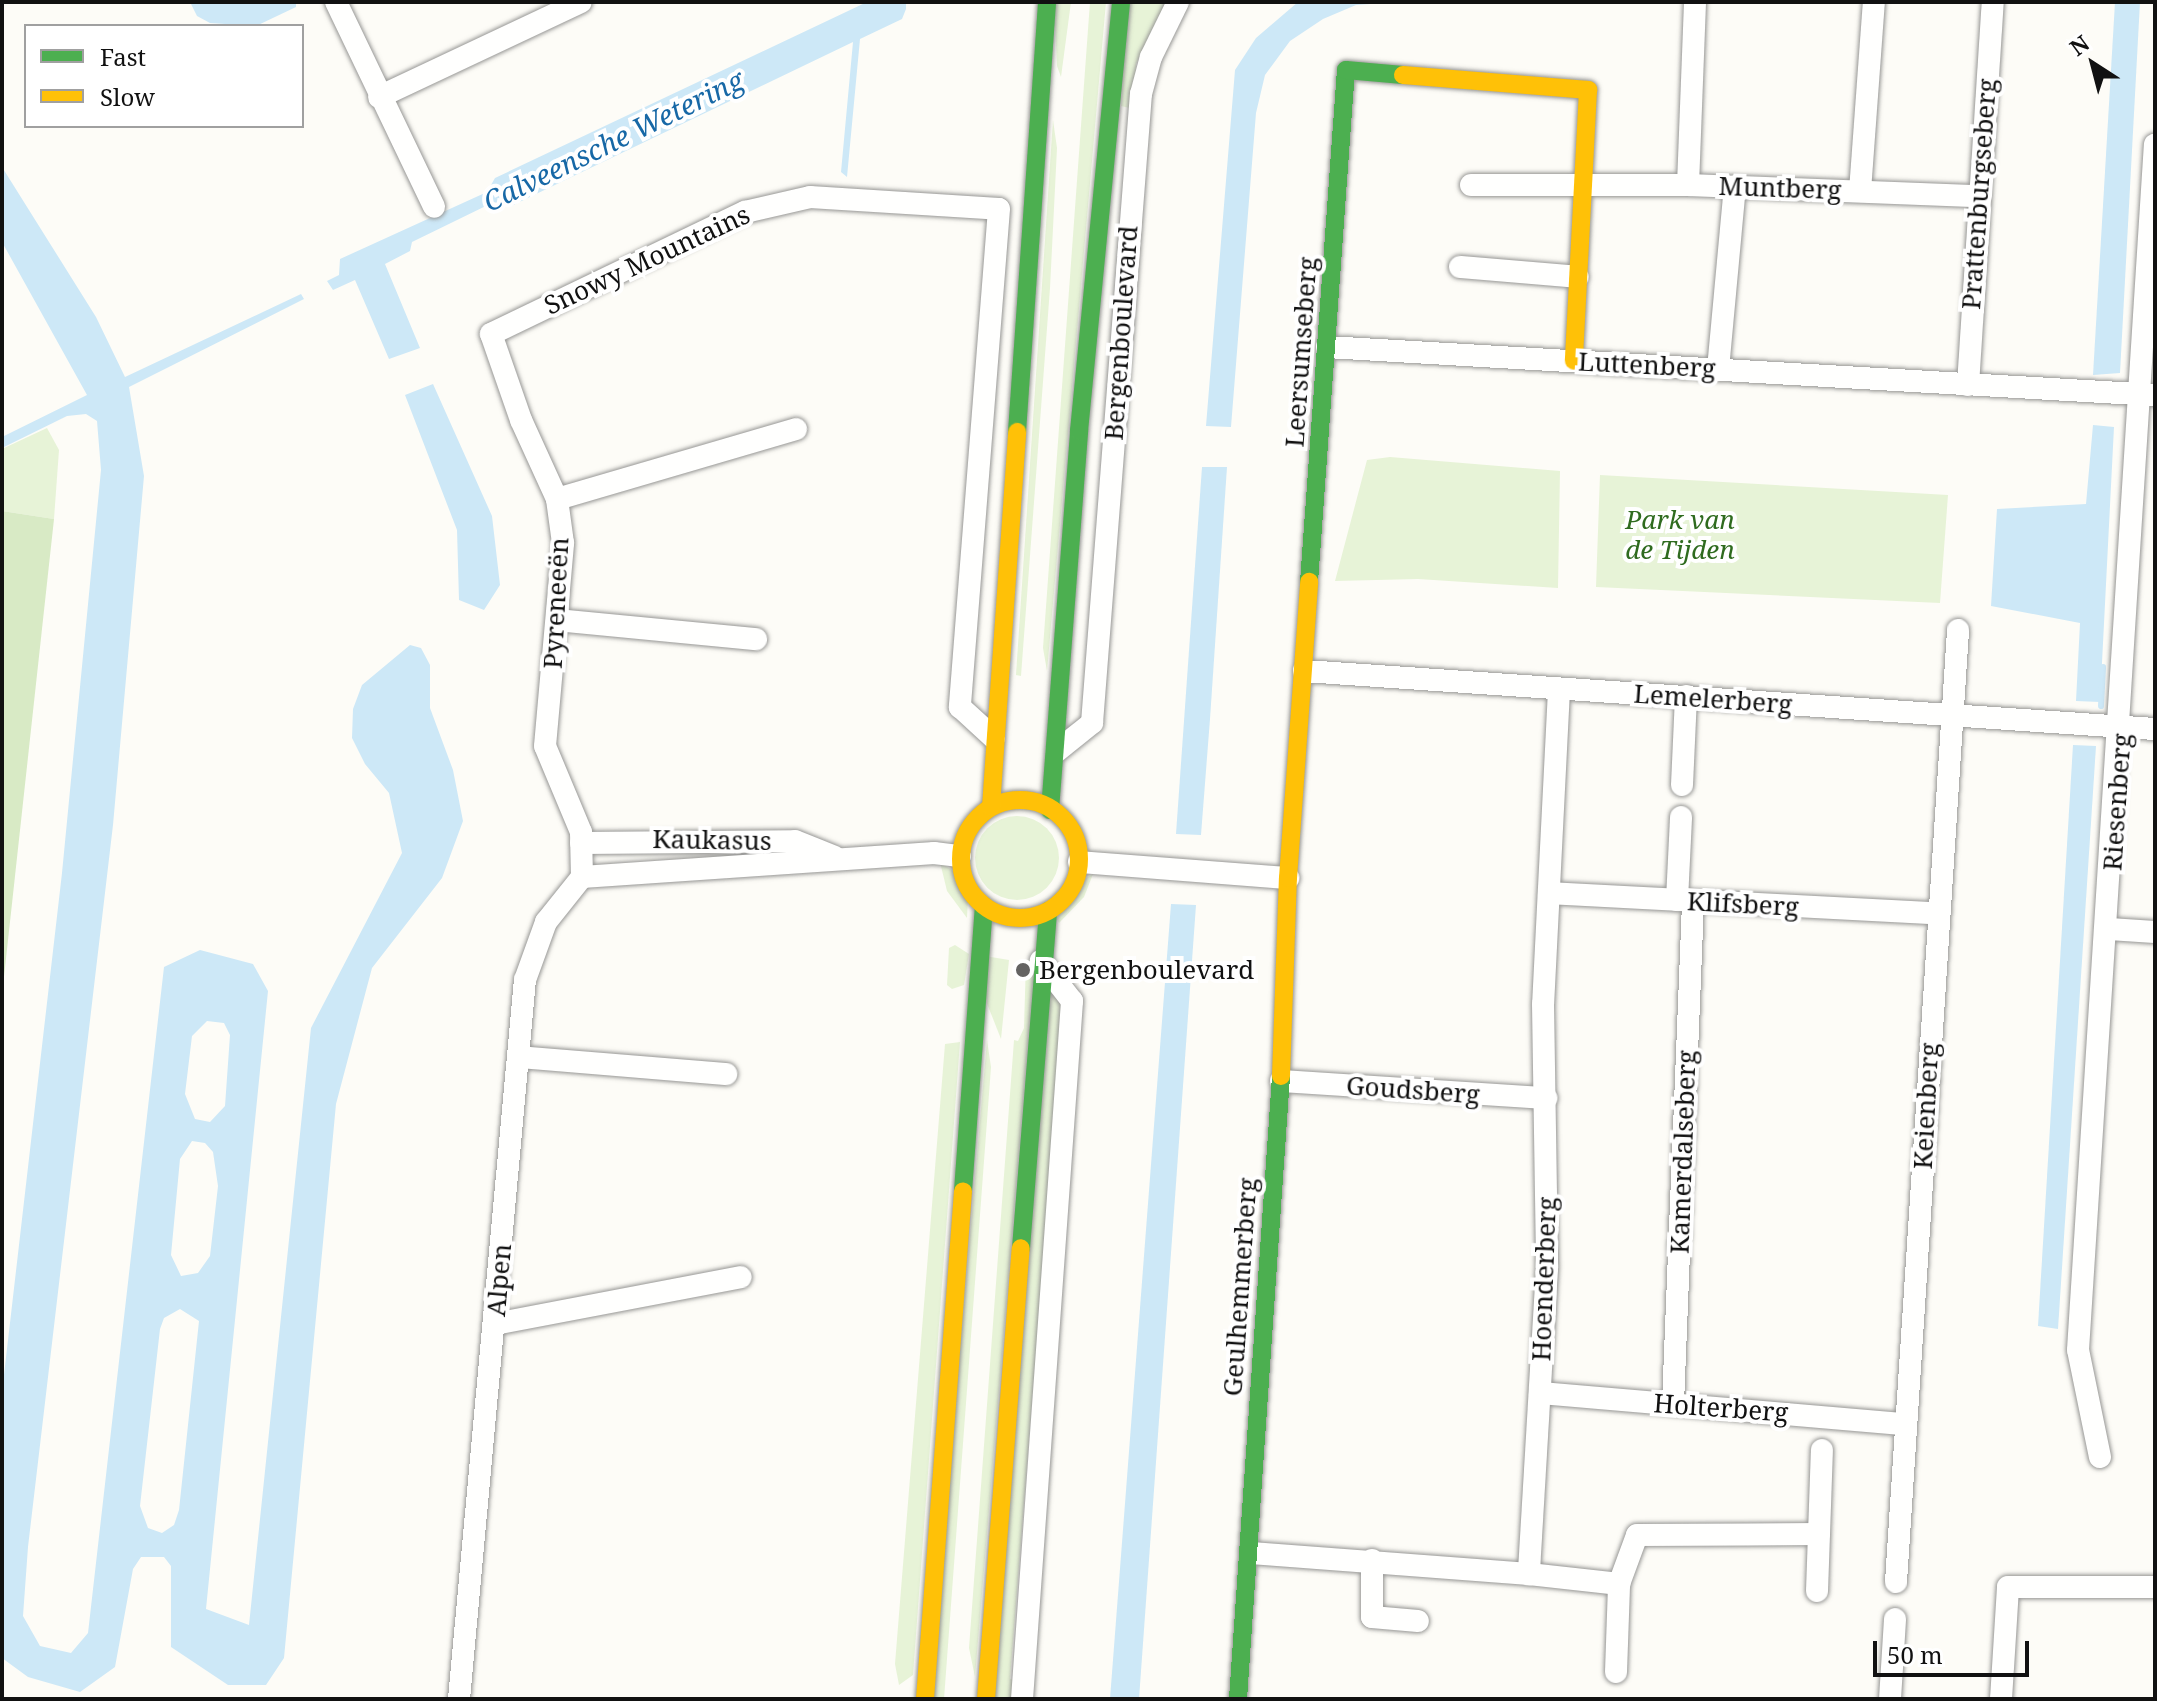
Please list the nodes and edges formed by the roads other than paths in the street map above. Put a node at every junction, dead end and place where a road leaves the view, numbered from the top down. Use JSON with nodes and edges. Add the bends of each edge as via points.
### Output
{"nodes":[{"id":1,"x":336,"y":2,"type":"edge"},
{"id":2,"x":581,"y":2,"type":"edge"},
{"id":3,"x":1047,"y":2,"type":"edge"},
{"id":4,"x":1121,"y":2,"type":"edge"},
{"id":5,"x":1178,"y":2,"type":"edge"},
{"id":6,"x":1695,"y":2,"type":"edge"},
{"id":7,"x":1874,"y":2,"type":"edge"},
{"id":8,"x":1993,"y":2,"type":"edge"},
{"id":9,"x":379,"y":97,"type":"junction"},
{"id":10,"x":2155,"y":144,"type":"edge"},
{"id":11,"x":1584,"y":184,"type":"junction"},
{"id":12,"x":1471,"y":185,"type":"dead end"},
{"id":13,"x":1688,"y":185,"type":"junction"},
{"id":14,"x":1735,"y":187,"type":"junction"},
{"id":15,"x":1860,"y":191,"type":"junction"},
{"id":16,"x":1977,"y":196,"type":"junction"},
{"id":17,"x":434,"y":207,"type":"dead end"},
{"id":18,"x":2154,"y":211,"type":"edge"},
{"id":19,"x":1460,"y":267,"type":"dead end"},
{"id":20,"x":1578,"y":277,"type":"junction"},
{"id":21,"x":491,"y":334,"type":"joint"},
{"id":22,"x":1327,"y":347,"type":"junction"},
{"id":23,"x":1574,"y":361,"type":"junction"},
{"id":24,"x":1718,"y":369,"type":"junction"},
{"id":25,"x":1968,"y":385,"type":"junction"},
{"id":26,"x":2148,"y":394,"type":"edge"},
{"id":27,"x":796,"y":429,"type":"dead end"},
{"id":28,"x":557,"y":499,"type":"junction"},
{"id":29,"x":557,"y":620,"type":"junction"},
{"id":30,"x":1958,"y":630,"type":"dead end"},
{"id":31,"x":756,"y":639,"type":"dead end"},
{"id":32,"x":1304,"y":671,"type":"junction"},
{"id":33,"x":1559,"y":690,"type":"junction"},
{"id":34,"x":1686,"y":696,"type":"junction"},
{"id":35,"x":1952,"y":718,"type":"junction"},
{"id":36,"x":2122,"y":727,"type":"junction"},
{"id":37,"x":2155,"y":729,"type":"edge"},
{"id":38,"x":994,"y":738,"type":"junction"},
{"id":39,"x":1057,"y":751,"type":"junction"},
{"id":40,"x":1682,"y":785,"type":"dead end"},
{"id":41,"x":991,"y":807,"type":"junction"},
{"id":42,"x":1050,"y":810,"type":"junction"},
{"id":43,"x":1681,"y":817,"type":"dead end"},
{"id":44,"x":581,"y":843,"type":"junction"},
{"id":45,"x":960,"y":856,"type":"junction"},
{"id":46,"x":839,"y":860,"type":"junction"},
{"id":47,"x":1079,"y":862,"type":"junction"},
{"id":48,"x":582,"y":877,"type":"junction"},
{"id":49,"x":1288,"y":878,"type":"junction"},
{"id":50,"x":1549,"y":893,"type":"junction"},
{"id":51,"x":1685,"y":901,"type":"junction"},
{"id":52,"x":984,"y":906,"type":"junction"},
{"id":53,"x":1048,"y":911,"type":"junction"},
{"id":54,"x":1937,"y":913,"type":"junction"},
{"id":55,"x":2109,"y":929,"type":"junction"},
{"id":56,"x":2155,"y":932,"type":"edge"},
{"id":57,"x":1041,"y":960,"type":"junction"},
{"id":58,"x":519,"y":1057,"type":"junction"},
{"id":59,"x":726,"y":1074,"type":"dead end"},
{"id":60,"x":1281,"y":1081,"type":"junction"},
{"id":61,"x":1546,"y":1098,"type":"junction"},
{"id":62,"x":741,"y":1277,"type":"dead end"},
{"id":63,"x":495,"y":1324,"type":"junction"},
{"id":64,"x":1540,"y":1393,"type":"junction"},
{"id":65,"x":1673,"y":1403,"type":"junction"},
{"id":66,"x":1903,"y":1424,"type":"junction"},
{"id":67,"x":1822,"y":1450,"type":"dead end"},
{"id":68,"x":2100,"y":1457,"type":"dead end"},
{"id":69,"x":1819,"y":1534,"type":"junction"},
{"id":70,"x":1251,"y":1553,"type":"junction"},
{"id":71,"x":1372,"y":1560,"type":"junction"},
{"id":72,"x":1529,"y":1574,"type":"junction"},
{"id":73,"x":1896,"y":1582,"type":"dead end"},
{"id":74,"x":1619,"y":1584,"type":"junction"},
{"id":75,"x":2155,"y":1587,"type":"edge"},
{"id":76,"x":1817,"y":1591,"type":"dead end"},
{"id":77,"x":1895,"y":1619,"type":"dead end"},
{"id":78,"x":1418,"y":1621,"type":"dead end"},
{"id":79,"x":1616,"y":1672,"type":"dead end"},
{"id":80,"x":459,"y":1699,"type":"edge"},
{"id":81,"x":925,"y":1699,"type":"edge"},
{"id":82,"x":986,"y":1699,"type":"edge"},
{"id":83,"x":1022,"y":1699,"type":"edge"},
{"id":84,"x":1238,"y":1699,"type":"edge"},
{"id":85,"x":1890,"y":1699,"type":"edge"},
{"id":86,"x":2001,"y":1699,"type":"edge"}],
"edges":[{"from":1,"to":9,"type":"street"},
{"from":2,"to":9,"type":"street"},
{"from":3,"to":38,"type":"main road"},
{"from":4,"to":39,"type":"main road","name":"Bergenboulevard","via":[[1079,431]]},
{"from":5,"to":39,"type":"street","name":"Bergenboulevard","via":[[1151,57],[1141,94],[1092,723]]},
{"from":6,"to":13,"type":"street"},
{"from":7,"to":15,"type":"street"},
{"from":8,"to":16,"type":"street","name":"Prattenburgseberg"},
{"from":9,"to":17,"type":"street"},
{"from":10,"to":18,"type":"street","name":"Riesenberg"},
{"from":11,"to":12,"type":"street","name":"Muntberg"},
{"from":11,"to":13,"type":"street","name":"Muntberg"},
{"from":11,"to":20,"type":"main road"},
{"from":11,"to":22,"type":"main road","name":"Leersumseberg","via":[[1588,90],[1346,70]]},
{"from":13,"to":14,"type":"street","name":"Muntberg"},
{"from":14,"to":15,"type":"street","name":"Muntberg"},
{"from":14,"to":24,"type":"street"},
{"from":15,"to":16,"type":"street","name":"Muntberg"},
{"from":16,"to":25,"type":"street","name":"Prattenburgseberg"},
{"from":18,"to":26,"type":"street","name":"Riesenberg"},
{"from":19,"to":20,"type":"street"},
{"from":20,"to":23,"type":"main road"},
{"from":21,"to":28,"type":"street","name":"Pyreneeën","via":[[521,420]]},
{"from":21,"to":38,"type":"street","name":"Snowy Mountains","via":[[745,212],[778,202],[856,197],[999,209],[960,707]]},
{"from":22,"to":23,"type":"street","name":"Luttenberg"},
{"from":22,"to":32,"type":"main road","name":"Leersumseberg"},
{"from":23,"to":24,"type":"street","name":"Luttenberg"},
{"from":24,"to":25,"type":"street","name":"Luttenberg"},
{"from":25,"to":26,"type":"street","name":"Luttenberg"},
{"from":26,"to":36,"type":"street","name":"Riesenberg"},
{"from":27,"to":28,"type":"street"},
{"from":28,"to":29,"type":"street","name":"Pyreneeën","via":[[563,543]]},
{"from":29,"to":31,"type":"street"},
{"from":29,"to":44,"type":"street","name":"Pyreneeën","via":[[545,746]]},
{"from":30,"to":35,"type":"street","name":"Keienberg"},
{"from":32,"to":33,"type":"street","name":"Lemelerberg"},
{"from":32,"to":49,"type":"main road","name":"Leersumseberg"},
{"from":33,"to":34,"type":"street","name":"Lemelerberg"},
{"from":33,"to":50,"type":"street","name":"Hoenderberg"},
{"from":34,"to":35,"type":"street","name":"Lemelerberg"},
{"from":34,"to":40,"type":"street"},
{"from":35,"to":36,"type":"street","name":"Lemelerberg"},
{"from":35,"to":54,"type":"street","name":"Keienberg"},
{"from":36,"to":37,"type":"street","name":"Lemelerberg"},
{"from":36,"to":55,"type":"street","name":"Riesenberg"},
{"from":38,"to":41,"type":"main road"},
{"from":39,"to":42,"type":"main road","name":"Bergenboulevard"},
{"from":41,"to":42,"type":"main road","via":[[1020,799]]},
{"from":41,"to":45,"type":"main road","via":[[966,834]]},
{"from":42,"to":47,"type":"main road","via":[[1074,835]]},
{"from":43,"to":51,"type":"street","name":"Kamerdalseberg"},
{"from":44,"to":46,"type":"street","name":"Kaukasus","via":[[795,841]]},
{"from":44,"to":48,"type":"street","name":"Pyreneeën"},
{"from":45,"to":46,"type":"street","name":"Kaukasus"},
{"from":45,"to":52,"type":"main road","via":[[970,892]]},
{"from":46,"to":48,"type":"street","name":"Kaukasus"},
{"from":47,"to":49,"type":"street"},
{"from":47,"to":53,"type":"main road","via":[[1075,882]]},
{"from":48,"to":58,"type":"street","name":"Alpen","via":[[546,922],[525,980]]},
{"from":49,"to":60,"type":"main road","name":"Geulhemmerberg"},
{"from":50,"to":51,"type":"street","name":"Klifsberg"},
{"from":50,"to":61,"type":"street","name":"Hoenderberg"},
{"from":51,"to":54,"type":"street","name":"Klifsberg"},
{"from":51,"to":65,"type":"street","name":"Kamerdalseberg"},
{"from":52,"to":53,"type":"main road","via":[[1021,918]]},
{"from":52,"to":81,"type":"main road"},
{"from":53,"to":57,"type":"main road"},
{"from":54,"to":66,"type":"street","name":"Keienberg","via":[[1914,1321]]},
{"from":55,"to":56,"type":"street"},
{"from":55,"to":68,"type":"street","name":"Riesenberg","via":[[2078,1350]]},
{"from":57,"to":82,"type":"main road"},
{"from":57,"to":83,"type":"street","via":[[1072,1001]]},
{"from":58,"to":59,"type":"street"},
{"from":58,"to":63,"type":"street","name":"Alpen"},
{"from":60,"to":61,"type":"street","name":"Goudsberg"},
{"from":60,"to":70,"type":"main road","name":"Geulhemmerberg"},
{"from":61,"to":64,"type":"street","name":"Hoenderberg","via":[[1547,1253]]},
{"from":62,"to":63,"type":"street"},
{"from":63,"to":80,"type":"street","name":"Alpen"},
{"from":64,"to":65,"type":"street","name":"Holterberg"},
{"from":64,"to":72,"type":"street","name":"Hoenderberg"},
{"from":65,"to":66,"type":"street","name":"Holterberg"},
{"from":66,"to":73,"type":"street","name":"Keienberg"},
{"from":67,"to":69,"type":"street"},
{"from":69,"to":74,"type":"street","via":[[1637,1535]]},
{"from":69,"to":76,"type":"street"},
{"from":70,"to":71,"type":"street"},
{"from":70,"to":84,"type":"main road","name":"Geulhemmerberg"},
{"from":71,"to":72,"type":"street"},
{"from":71,"to":78,"type":"street","via":[[1372,1617]]},
{"from":72,"to":74,"type":"street"},
{"from":74,"to":79,"type":"street"},
{"from":75,"to":86,"type":"street","via":[[2008,1587]]},
{"from":77,"to":85,"type":"street"}]}
